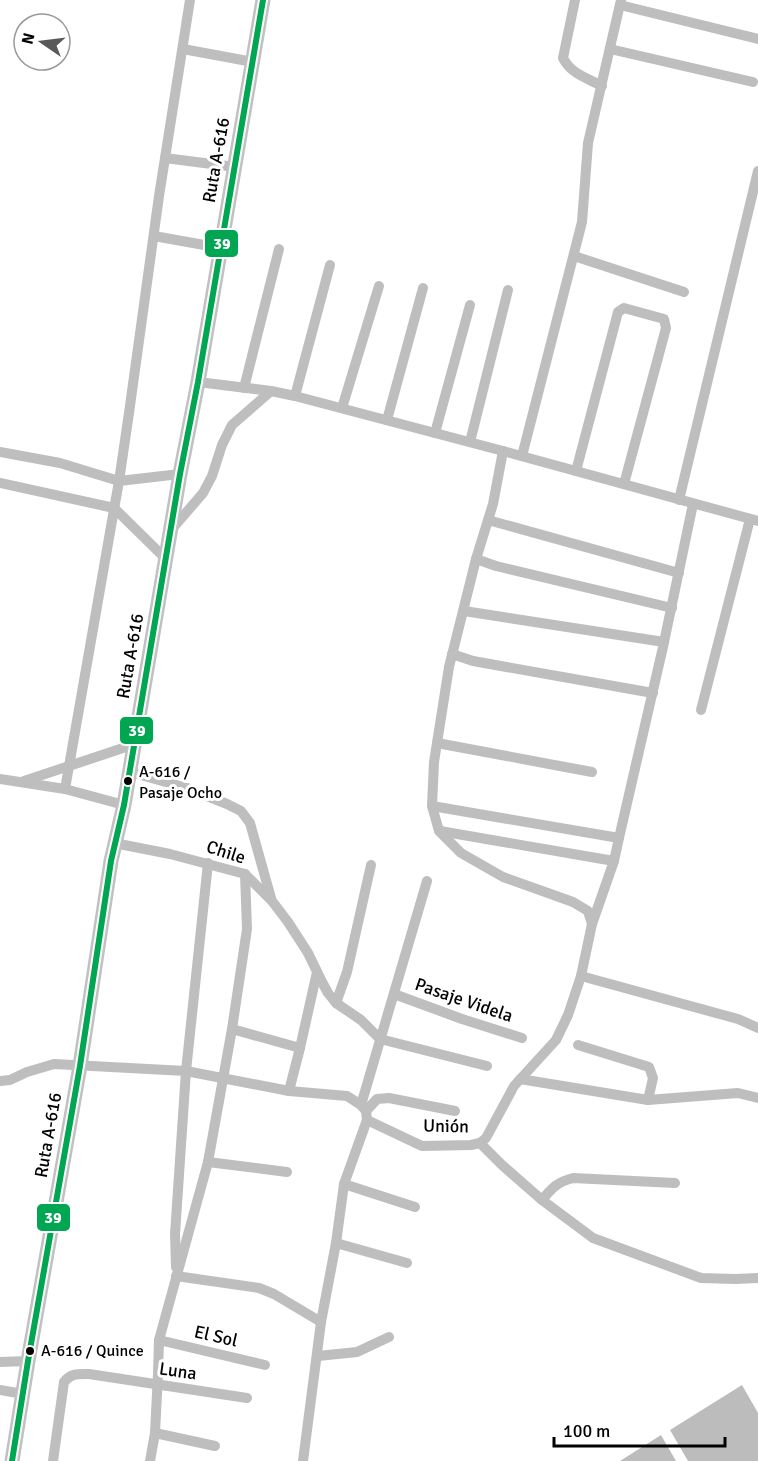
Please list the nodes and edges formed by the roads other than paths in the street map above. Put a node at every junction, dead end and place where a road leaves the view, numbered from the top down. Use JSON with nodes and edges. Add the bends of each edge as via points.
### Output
{"nodes":[{"id":1,"x":189,"y":0,"type":"edge"},
{"id":2,"x":263,"y":0,"type":"edge"},
{"id":3,"x":575,"y":0,"type":"edge"},
{"id":4,"x":621,"y":3,"type":"edge"},
{"id":5,"x":758,"y":39,"type":"edge"},
{"id":6,"x":183,"y":49,"type":"junction"},
{"id":7,"x":610,"y":49,"type":"junction"},
{"id":8,"x":253,"y":62,"type":"junction"},
{"id":9,"x":753,"y":82,"type":"dead end"},
{"id":10,"x":602,"y":86,"type":"junction"},
{"id":11,"x":165,"y":158,"type":"junction"},
{"id":12,"x":235,"y":167,"type":"junction"},
{"id":13,"x":758,"y":171,"type":"edge"},
{"id":14,"x":154,"y":236,"type":"junction"},
{"id":15,"x":221,"y":248,"type":"junction"},
{"id":16,"x":279,"y":249,"type":"dead end"},
{"id":17,"x":574,"y":256,"type":"junction"},
{"id":18,"x":330,"y":266,"type":"dead end"},
{"id":19,"x":379,"y":286,"type":"dead end"},
{"id":20,"x":423,"y":288,"type":"dead end"},
{"id":21,"x":508,"y":290,"type":"dead end"},
{"id":22,"x":684,"y":292,"type":"dead end"},
{"id":23,"x":470,"y":305,"type":"dead end"},
{"id":24,"x":198,"y":382,"type":"junction"},
{"id":25,"x":244,"y":388,"type":"junction"},
{"id":26,"x":271,"y":391,"type":"junction"},
{"id":27,"x":296,"y":396,"type":"junction"},
{"id":28,"x":342,"y":408,"type":"junction"},
{"id":29,"x":387,"y":420,"type":"junction"},
{"id":30,"x":435,"y":433,"type":"junction"},
{"id":31,"x":470,"y":442,"type":"junction"},
{"id":32,"x":503,"y":451,"type":"junction"},
{"id":33,"x":0,"y":452,"type":"edge"},
{"id":34,"x":522,"y":456,"type":"junction"},
{"id":35,"x":576,"y":471,"type":"junction"},
{"id":36,"x":180,"y":474,"type":"junction"},
{"id":37,"x":119,"y":481,"type":"junction"},
{"id":38,"x":0,"y":483,"type":"edge"},
{"id":39,"x":624,"y":484,"type":"junction"},
{"id":40,"x":679,"y":500,"type":"junction"},
{"id":41,"x":693,"y":504,"type":"junction"},
{"id":42,"x":114,"y":508,"type":"junction"},
{"id":43,"x":488,"y":520,"type":"junction"},
{"id":44,"x":754,"y":520,"type":"edge"},
{"id":45,"x":172,"y":529,"type":"junction"},
{"id":46,"x":476,"y":559,"type":"junction"},
{"id":47,"x":167,"y":560,"type":"junction"},
{"id":48,"x":679,"y":573,"type":"junction"},
{"id":49,"x":672,"y":608,"type":"junction"},
{"id":50,"x":464,"y":610,"type":"junction"},
{"id":51,"x":664,"y":642,"type":"junction"},
{"id":52,"x":452,"y":654,"type":"junction"},
{"id":53,"x":653,"y":693,"type":"junction"},
{"id":54,"x":701,"y":710,"type":"dead end"},
{"id":55,"x":437,"y":742,"type":"junction"},
{"id":56,"x":135,"y":744,"type":"junction"},
{"id":57,"x":69,"y":766,"type":"junction"},
{"id":58,"x":130,"y":772,"type":"junction"},
{"id":59,"x":592,"y":772,"type":"dead end"},
{"id":60,"x":0,"y":779,"type":"edge"},
{"id":61,"x":21,"y":782,"type":"junction"},
{"id":62,"x":65,"y":789,"type":"junction"},
{"id":63,"x":124,"y":805,"type":"junction"},
{"id":64,"x":432,"y":806,"type":"junction"},
{"id":65,"x":439,"y":831,"type":"junction"},
{"id":66,"x":619,"y":838,"type":"junction"},
{"id":67,"x":114,"y":843,"type":"junction"},
{"id":68,"x":614,"y":861,"type":"junction"},
{"id":69,"x":208,"y":863,"type":"junction"},
{"id":70,"x":371,"y":865,"type":"dead end"},
{"id":71,"x":245,"y":874,"type":"junction"},
{"id":72,"x":427,"y":881,"type":"dead end"},
{"id":73,"x":272,"y":901,"type":"junction"},
{"id":74,"x":592,"y":924,"type":"junction"},
{"id":75,"x":317,"y":972,"type":"junction"},
{"id":76,"x":581,"y":976,"type":"junction"},
{"id":77,"x":394,"y":994,"type":"junction"},
{"id":78,"x":336,"y":1003,"type":"junction"},
{"id":79,"x":758,"y":1028,"type":"edge"},
{"id":80,"x":232,"y":1029,"type":"junction"},
{"id":81,"x":522,"y":1038,"type":"dead end"},
{"id":82,"x":380,"y":1039,"type":"junction"},
{"id":83,"x":578,"y":1045,"type":"dead end"},
{"id":84,"x":300,"y":1048,"type":"junction"},
{"id":85,"x":80,"y":1066,"type":"junction"},
{"id":86,"x":488,"y":1066,"type":"dead end"},
{"id":87,"x":186,"y":1071,"type":"junction"},
{"id":88,"x":223,"y":1077,"type":"junction"},
{"id":89,"x":520,"y":1079,"type":"junction"},
{"id":90,"x":0,"y":1081,"type":"edge"},
{"id":91,"x":289,"y":1091,"type":"junction"},
{"id":92,"x":758,"y":1098,"type":"edge"},
{"id":93,"x":648,"y":1100,"type":"junction"},
{"id":94,"x":455,"y":1111,"type":"dead end"},
{"id":95,"x":365,"y":1112,"type":"junction"},
{"id":96,"x":480,"y":1143,"type":"junction"},
{"id":97,"x":208,"y":1162,"type":"junction"},
{"id":98,"x":287,"y":1172,"type":"dead end"},
{"id":99,"x":675,"y":1183,"type":"dead end"},
{"id":100,"x":344,"y":1184,"type":"junction"},
{"id":101,"x":542,"y":1200,"type":"junction"},
{"id":102,"x":415,"y":1207,"type":"dead end"},
{"id":103,"x":336,"y":1243,"type":"junction"},
{"id":104,"x":407,"y":1263,"type":"dead end"},
{"id":105,"x":176,"y":1276,"type":"junction"},
{"id":106,"x":758,"y":1278,"type":"edge"},
{"id":107,"x":321,"y":1322,"type":"junction"},
{"id":108,"x":389,"y":1337,"type":"dead end"},
{"id":109,"x":159,"y":1340,"type":"junction"},
{"id":110,"x":318,"y":1356,"type":"junction"},
{"id":111,"x":28,"y":1361,"type":"junction"},
{"id":112,"x":0,"y":1362,"type":"edge"},
{"id":113,"x":265,"y":1365,"type":"dead end"},
{"id":114,"x":157,"y":1384,"type":"junction"},
{"id":115,"x":0,"y":1390,"type":"edge"},
{"id":116,"x":23,"y":1394,"type":"junction"},
{"id":117,"x":247,"y":1398,"type":"dead end"},
{"id":118,"x":155,"y":1433,"type":"junction"},
{"id":119,"x":215,"y":1446,"type":"dead end"},
{"id":120,"x":12,"y":1461,"type":"edge"},
{"id":121,"x":53,"y":1461,"type":"edge"},
{"id":122,"x":150,"y":1461,"type":"edge"},
{"id":123,"x":303,"y":1461,"type":"edge"}],
"edges":[{"from":1,"to":6,"type":"street"},
{"from":2,"to":8,"type":"main road","name":"Ruta A-616"},
{"from":3,"to":10,"type":"street","via":[[563,58],[574,72]]},
{"from":4,"to":5,"type":"street"},
{"from":4,"to":7,"type":"street"},
{"from":6,"to":8,"type":"street"},
{"from":6,"to":11,"type":"street"},
{"from":7,"to":9,"type":"street"},
{"from":7,"to":10,"type":"street"},
{"from":8,"to":12,"type":"main road","name":"Ruta A-616"},
{"from":10,"to":17,"type":"street","via":[[588,143],[582,222]]},
{"from":11,"to":12,"type":"street"},
{"from":11,"to":14,"type":"street"},
{"from":12,"to":15,"type":"main road","name":"Ruta A-616"},
{"from":13,"to":40,"type":"street"},
{"from":14,"to":15,"type":"street"},
{"from":14,"to":37,"type":"street"},
{"from":15,"to":24,"type":"main road","name":"Ruta A-616"},
{"from":16,"to":25,"type":"street"},
{"from":17,"to":22,"type":"street"},
{"from":17,"to":34,"type":"street"},
{"from":18,"to":27,"type":"street"},
{"from":19,"to":28,"type":"street"},
{"from":20,"to":29,"type":"street"},
{"from":21,"to":31,"type":"street"},
{"from":23,"to":30,"type":"street"},
{"from":24,"to":25,"type":"street"},
{"from":24,"to":36,"type":"main road","name":"Ruta A-616"},
{"from":25,"to":26,"type":"street"},
{"from":26,"to":27,"type":"street"},
{"from":26,"to":45,"type":"street","via":[[232,425],[203,493]]},
{"from":27,"to":28,"type":"street"},
{"from":28,"to":29,"type":"street"},
{"from":29,"to":30,"type":"street"},
{"from":30,"to":31,"type":"street"},
{"from":31,"to":32,"type":"street"},
{"from":32,"to":34,"type":"street"},
{"from":32,"to":43,"type":"street"},
{"from":33,"to":37,"type":"street","via":[[60,463]]},
{"from":34,"to":35,"type":"street"},
{"from":35,"to":39,"type":"street"},
{"from":35,"to":39,"type":"street","via":[[618,312],[624,308],[644,313],[664,319],[666,328]]},
{"from":36,"to":37,"type":"street"},
{"from":36,"to":45,"type":"main road","name":"Ruta A-616"},
{"from":37,"to":42,"type":"street"},
{"from":38,"to":42,"type":"street"},
{"from":39,"to":40,"type":"street"},
{"from":40,"to":41,"type":"street"},
{"from":41,"to":44,"type":"street"},
{"from":41,"to":48,"type":"street","name":"Unión"},
{"from":42,"to":47,"type":"street"},
{"from":42,"to":57,"type":"street"},
{"from":43,"to":46,"type":"street"},
{"from":43,"to":48,"type":"street"},
{"from":44,"to":54,"type":"street"},
{"from":45,"to":47,"type":"main road","name":"Ruta A-616"},
{"from":46,"to":49,"type":"street"},
{"from":46,"to":50,"type":"street"},
{"from":47,"to":56,"type":"main road","name":"Ruta A-616"},
{"from":48,"to":49,"type":"street","name":"Unión"},
{"from":49,"to":51,"type":"street","name":"Unión"},
{"from":50,"to":51,"type":"street"},
{"from":50,"to":52,"type":"street"},
{"from":51,"to":53,"type":"street","name":"Unión"},
{"from":52,"to":53,"type":"street"},
{"from":52,"to":55,"type":"street"},
{"from":53,"to":66,"type":"street","name":"Unión"},
{"from":55,"to":59,"type":"street"},
{"from":55,"to":64,"type":"street"},
{"from":56,"to":57,"type":"street"},
{"from":56,"to":58,"type":"main road","name":"Ruta A-616"},
{"from":57,"to":61,"type":"street"},
{"from":57,"to":62,"type":"street"},
{"from":58,"to":63,"type":"main road","name":"Ruta A-616"},
{"from":58,"to":73,"type":"street","via":[[187,788],[241,811],[250,823]]},
{"from":60,"to":61,"type":"street"},
{"from":61,"to":62,"type":"street"},
{"from":62,"to":63,"type":"street"},
{"from":63,"to":67,"type":"main road","name":"Ruta A-616"},
{"from":64,"to":65,"type":"street"},
{"from":64,"to":66,"type":"street"},
{"from":65,"to":68,"type":"street"},
{"from":65,"to":74,"type":"street","via":[[461,854],[502,877],[588,911]]},
{"from":66,"to":68,"type":"street","name":"Unión"},
{"from":67,"to":69,"type":"street","name":"Chile"},
{"from":67,"to":85,"type":"main road","name":"Ruta A-616"},
{"from":68,"to":74,"type":"street","name":"Unión"},
{"from":69,"to":71,"type":"street","name":"Chile"},
{"from":69,"to":87,"type":"street"},
{"from":70,"to":78,"type":"street","via":[[347,972]]},
{"from":71,"to":73,"type":"street","name":"Chile"},
{"from":71,"to":80,"type":"street","via":[[247,929]]},
{"from":72,"to":77,"type":"street"},
{"from":73,"to":75,"type":"street","name":"Chile"},
{"from":74,"to":76,"type":"street","name":"Unión"},
{"from":75,"to":78,"type":"street","name":"Chile"},
{"from":75,"to":84,"type":"street"},
{"from":76,"to":79,"type":"street"},
{"from":76,"to":89,"type":"street","name":"Unión","via":[[556,1040]]},
{"from":77,"to":81,"type":"street","name":"Pasaje Videla"},
{"from":77,"to":82,"type":"street"},
{"from":78,"to":82,"type":"street","name":"Chile"},
{"from":80,"to":84,"type":"street"},
{"from":80,"to":88,"type":"street"},
{"from":82,"to":86,"type":"street"},
{"from":82,"to":95,"type":"street"},
{"from":83,"to":93,"type":"street","via":[[649,1067],[653,1078]]},
{"from":84,"to":91,"type":"street"},
{"from":85,"to":87,"type":"street","name":"Unión"},
{"from":85,"to":90,"type":"street","name":"Unión","via":[[54,1064]]},
{"from":85,"to":111,"type":"main road","name":"Ruta A-616"},
{"from":87,"to":88,"type":"street","name":"Unión"},
{"from":87,"to":105,"type":"street","via":[[175,1234]]},
{"from":88,"to":91,"type":"street","name":"Unión"},
{"from":88,"to":97,"type":"street"},
{"from":89,"to":93,"type":"street"},
{"from":89,"to":96,"type":"street","name":"Unión"},
{"from":91,"to":95,"type":"street","name":"Unión","via":[[347,1096]]},
{"from":92,"to":93,"type":"street","via":[[738,1093]]},
{"from":94,"to":95,"type":"street","via":[[388,1098],[377,1100]]},
{"from":95,"to":96,"type":"street","name":"Unión","via":[[422,1146]]},
{"from":95,"to":100,"type":"street"},
{"from":96,"to":101,"type":"street"},
{"from":97,"to":98,"type":"street"},
{"from":97,"to":105,"type":"street"},
{"from":99,"to":101,"type":"street","via":[[573,1178],[553,1187]]},
{"from":100,"to":102,"type":"street"},
{"from":100,"to":103,"type":"street"},
{"from":101,"to":106,"type":"street","via":[[593,1238],[670,1267],[701,1278]]},
{"from":103,"to":104,"type":"street"},
{"from":103,"to":107,"type":"street"},
{"from":105,"to":107,"type":"street","via":[[260,1288]]},
{"from":105,"to":109,"type":"street"},
{"from":107,"to":110,"type":"street"},
{"from":108,"to":110,"type":"street","via":[[357,1352]]},
{"from":109,"to":113,"type":"street","name":"El Sol"},
{"from":109,"to":114,"type":"street"},
{"from":110,"to":123,"type":"street"},
{"from":111,"to":112,"type":"street"},
{"from":111,"to":116,"type":"main road","name":"Ruta A-616"},
{"from":114,"to":117,"type":"street","name":"Luna"},
{"from":114,"to":118,"type":"street"},
{"from":114,"to":121,"type":"street","name":"Luna","via":[[89,1374],[68,1376]]},
{"from":115,"to":116,"type":"street"},
{"from":116,"to":120,"type":"main road","name":"Ruta A-616"},
{"from":118,"to":119,"type":"street"},
{"from":118,"to":122,"type":"street"}]}
